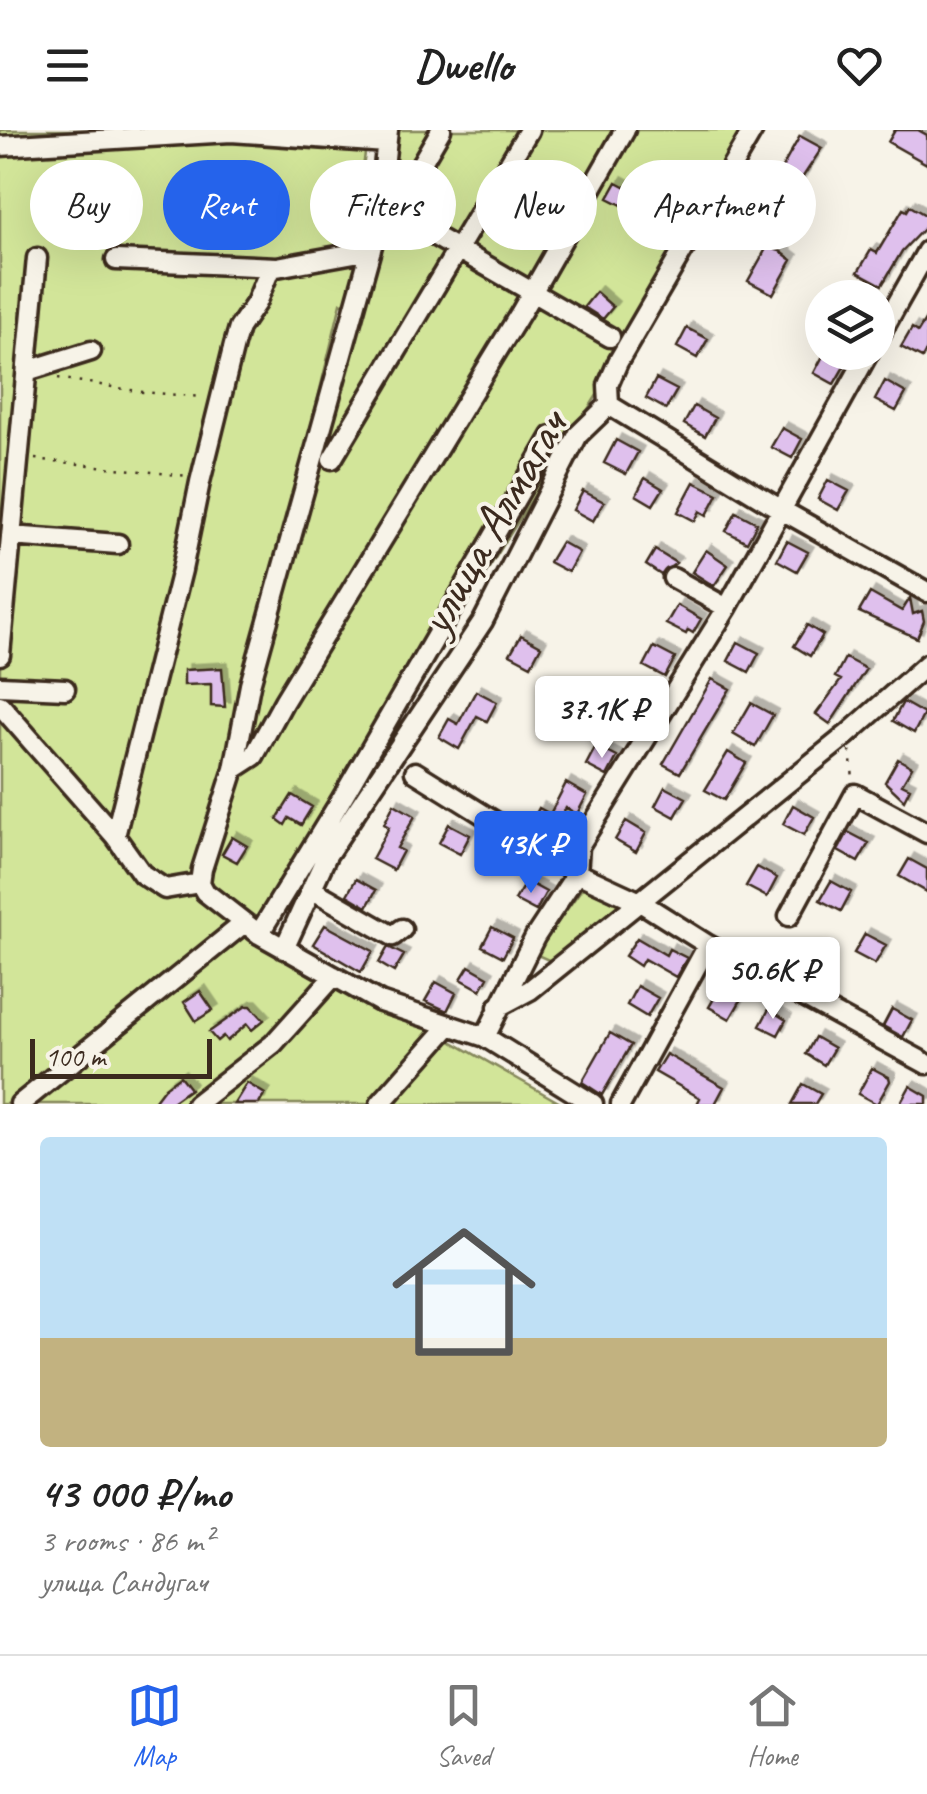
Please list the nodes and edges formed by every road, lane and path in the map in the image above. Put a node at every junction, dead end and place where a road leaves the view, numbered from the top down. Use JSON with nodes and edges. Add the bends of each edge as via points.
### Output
{"nodes":[{"id":1,"x":441,"y":130,"type":"edge"},
{"id":2,"x":529,"y":130,"type":"edge"},
{"id":3,"x":625,"y":130,"type":"edge"},
{"id":4,"x":753,"y":130,"type":"edge"},
{"id":5,"x":387,"y":137,"type":"edge"},
{"id":6,"x":0,"y":146,"type":"edge"},
{"id":7,"x":421,"y":160,"type":"edge"},
{"id":8,"x":371,"y":250,"type":"joint"},
{"id":9,"x":456,"y":250,"type":"junction"},
{"id":10,"x":927,"y":251,"type":"edge"},
{"id":11,"x":37,"y":258,"type":"dead end"},
{"id":12,"x":116,"y":260,"type":"dead end"},
{"id":13,"x":271,"y":267,"type":"junction"},
{"id":14,"x":533,"y":291,"type":"junction"},
{"id":15,"x":895,"y":308,"type":"edge"},
{"id":16,"x":610,"y":337,"type":"dead end"},
{"id":17,"x":91,"y":351,"type":"dead end"},
{"id":18,"x":859,"y":370,"type":"edge"},
{"id":19,"x":27,"y":372,"type":"junction"},
{"id":20,"x":54,"y":378,"type":"dead end"},
{"id":21,"x":220,"y":398,"type":"junction"},
{"id":22,"x":609,"y":405,"type":"junction"},
{"id":23,"x":552,"y":436,"type":"dead end"},
{"id":24,"x":19,"y":458,"type":"junction"},
{"id":25,"x":332,"y":459,"type":"dead end"},
{"id":26,"x":202,"y":478,"type":"junction"},
{"id":27,"x":780,"y":510,"type":"junction"},
{"id":28,"x":12,"y":536,"type":"junction"},
{"id":29,"x":118,"y":544,"type":"dead end"},
{"id":30,"x":673,"y":578,"type":"dead end"},
{"id":31,"x":927,"y":592,"type":"edge"},
{"id":32,"x":726,"y":608,"type":"junction"},
{"id":33,"x":0,"y":655,"type":"edge"},
{"id":34,"x":927,"y":664,"type":"edge"},
{"id":35,"x":0,"y":686,"type":"edge"},
{"id":36,"x":65,"y":690,"type":"dead end"},
{"id":37,"x":0,"y":705,"type":"edge"},
{"id":38,"x":848,"y":734,"type":"junction"},
{"id":39,"x":234,"y":769,"type":"junction"},
{"id":40,"x":415,"y":772,"type":"dead end"},
{"id":41,"x":856,"y":794,"type":"junction"},
{"id":42,"x":927,"y":834,"type":"edge"},
{"id":43,"x":115,"y":836,"type":"junction"},
{"id":44,"x":578,"y":873,"type":"junction"},
{"id":45,"x":200,"y":883,"type":"junction"},
{"id":46,"x":313,"y":890,"type":"junction"},
{"id":47,"x":640,"y":902,"type":"junction"},
{"id":48,"x":789,"y":916,"type":"dead end"},
{"id":49,"x":251,"y":929,"type":"junction"},
{"id":50,"x":402,"y":929,"type":"dead end"},
{"id":51,"x":708,"y":945,"type":"junction"},
{"id":52,"x":284,"y":949,"type":"junction"},
{"id":53,"x":334,"y":976,"type":"junction"},
{"id":54,"x":498,"y":1007,"type":"junction"},
{"id":55,"x":448,"y":1027,"type":"junction"},
{"id":56,"x":485,"y":1038,"type":"junction"},
{"id":57,"x":927,"y":1064,"type":"edge"},
{"id":58,"x":20,"y":1104,"type":"edge"},
{"id":59,"x":196,"y":1104,"type":"edge"},
{"id":60,"x":380,"y":1104,"type":"edge"},
{"id":61,"x":592,"y":1104,"type":"edge"},
{"id":62,"x":621,"y":1104,"type":"edge"}],
"edges":[{"from":1,"to":7,"type":"street"},
{"from":2,"to":9,"type":"street"},
{"from":3,"to":14,"type":"street"},
{"from":4,"to":22,"type":"street","name":"улица Алмагач","via":[[618,362],[608,385]]},
{"from":5,"to":6,"type":"street","via":[[230,132]]},
{"from":8,"to":13,"type":"street"},
{"from":8,"to":39,"type":"street","via":[[250,684]]},
{"from":9,"to":14,"type":"street"},
{"from":9,"to":25,"type":"street"},
{"from":10,"to":15,"type":"street"},
{"from":11,"to":19,"type":"street"},
{"from":12,"to":13,"type":"street"},
{"from":13,"to":21,"type":"street","via":[[239,328]]},
{"from":14,"to":16,"type":"street"},
{"from":14,"to":39,"type":"street","via":[[254,756]]},
{"from":17,"to":19,"type":"street"},
{"from":18,"to":27,"type":"street"},
{"from":19,"to":24,"type":"street"},
{"from":20,"to":21,"type":"path"},
{"from":21,"to":26,"type":"street"},
{"from":22,"to":27,"type":"street"},
{"from":22,"to":46,"type":"street","name":"улица Алмагач","via":[[578,435],[483,621],[327,855]]},
{"from":23,"to":49,"type":"street","via":[[342,800]]},
{"from":24,"to":26,"type":"path"},
{"from":24,"to":28,"type":"street"},
{"from":26,"to":43,"type":"street"},
{"from":27,"to":31,"type":"street"},
{"from":27,"to":32,"type":"street"},
{"from":28,"to":29,"type":"street"},
{"from":28,"to":33,"type":"street"},
{"from":30,"to":32,"type":"street"},
{"from":32,"to":44,"type":"street","via":[[580,846]]},
{"from":34,"to":38,"type":"street"},
{"from":35,"to":36,"type":"street"},
{"from":37,"to":43,"type":"street"},
{"from":38,"to":41,"type":"path"},
{"from":38,"to":47,"type":"street"},
{"from":39,"to":45,"type":"street"},
{"from":40,"to":44,"type":"street"},
{"from":41,"to":42,"type":"street"},
{"from":41,"to":48,"type":"street"},
{"from":43,"to":45,"type":"street","via":[[156,886]]},
{"from":44,"to":47,"type":"street"},
{"from":44,"to":54,"type":"street"},
{"from":45,"to":49,"type":"street"},
{"from":46,"to":50,"type":"street","via":[[394,936]]},
{"from":46,"to":52,"type":"street","name":"улица Алмагач"},
{"from":47,"to":51,"type":"street"},
{"from":47,"to":54,"type":"street","via":[[530,990]]},
{"from":49,"to":52,"type":"street"},
{"from":49,"to":58,"type":"street"},
{"from":51,"to":57,"type":"street"},
{"from":51,"to":62,"type":"street"},
{"from":52,"to":53,"type":"street"},
{"from":53,"to":55,"type":"street"},
{"from":53,"to":59,"type":"street","via":[[273,1044]]},
{"from":54,"to":56,"type":"street"},
{"from":55,"to":56,"type":"street"},
{"from":55,"to":60,"type":"street"},
{"from":56,"to":61,"type":"street"}]}
